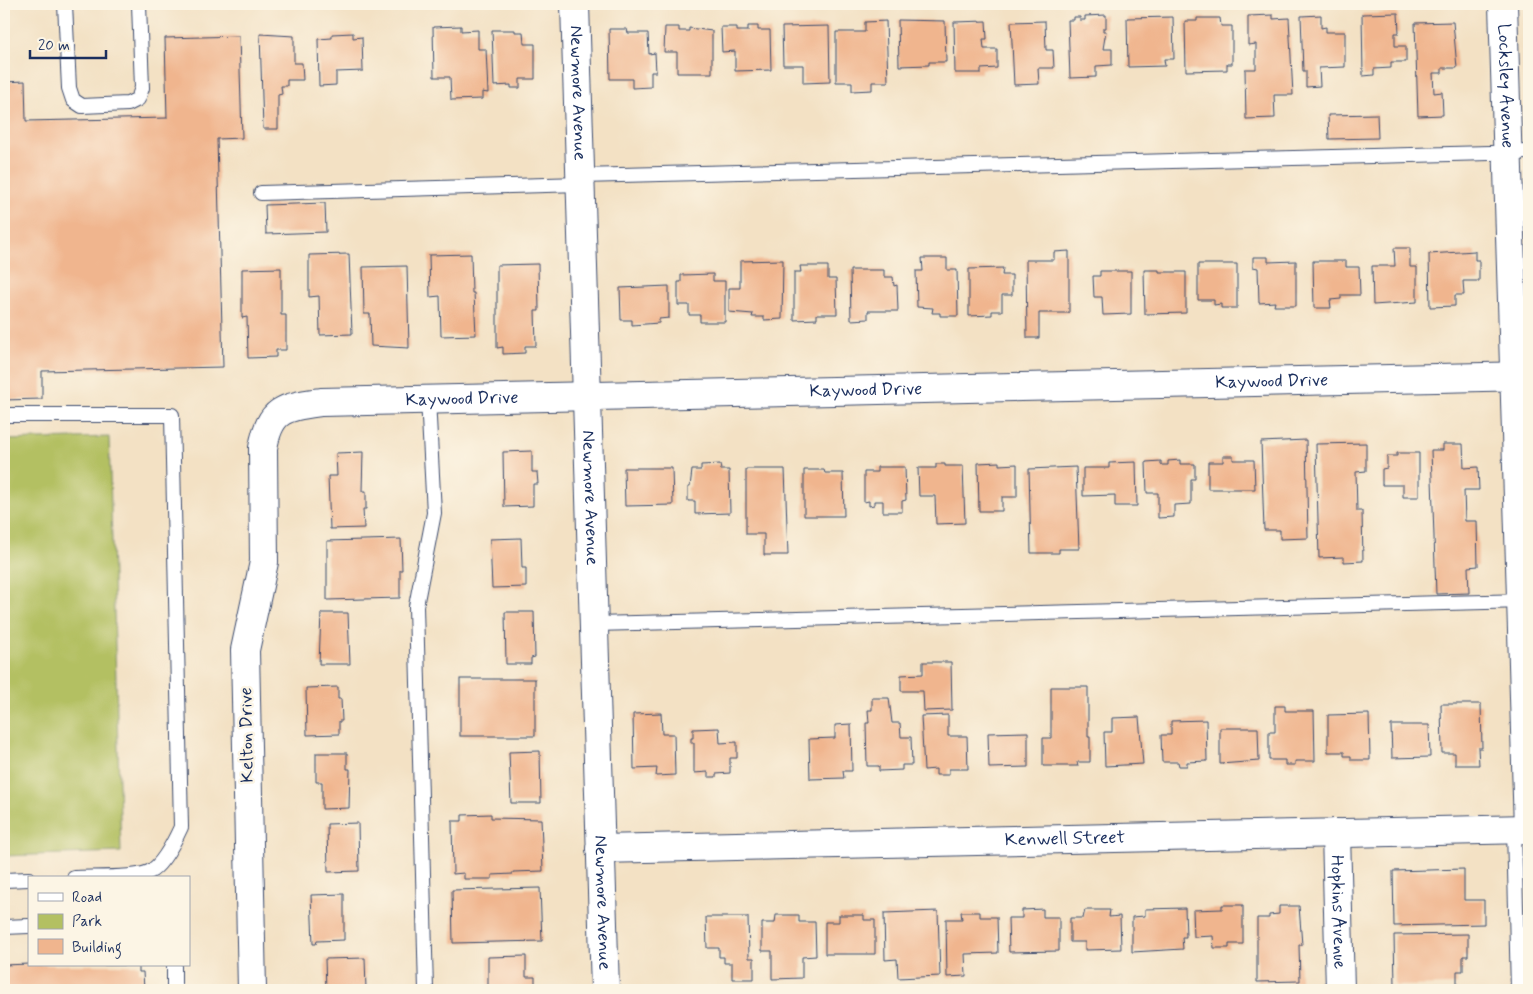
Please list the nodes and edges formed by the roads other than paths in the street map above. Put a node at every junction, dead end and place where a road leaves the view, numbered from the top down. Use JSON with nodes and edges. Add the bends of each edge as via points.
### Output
{"nodes":[{"id":1,"x":66,"y":4,"type":"edge"},
{"id":2,"x":139,"y":4,"type":"edge"},
{"id":3,"x":575,"y":4,"type":"edge"},
{"id":4,"x":1503,"y":4,"type":"edge"},
{"id":5,"x":1518,"y":152,"type":"edge"},
{"id":6,"x":581,"y":180,"type":"junction"},
{"id":7,"x":261,"y":193,"type":"dead end"},
{"id":8,"x":1522,"y":376,"type":"edge"},
{"id":9,"x":588,"y":396,"type":"junction"},
{"id":10,"x":428,"y":399,"type":"junction"},
{"id":11,"x":4,"y":415,"type":"edge"},
{"id":12,"x":263,"y":483,"type":"joint"},
{"id":13,"x":1525,"y":601,"type":"edge"},
{"id":14,"x":594,"y":624,"type":"junction"},
{"id":15,"x":1524,"y":829,"type":"edge"},
{"id":16,"x":1336,"y":833,"type":"junction"},
{"id":17,"x":600,"y":849,"type":"junction"},
{"id":18,"x":127,"y":876,"type":"edge"},
{"id":19,"x":28,"y":879,"type":"edge"},
{"id":20,"x":4,"y":880,"type":"edge"},
{"id":21,"x":28,"y":926,"type":"edge"},
{"id":22,"x":4,"y":927,"type":"edge"},
{"id":23,"x":174,"y":966,"type":"edge"},
{"id":24,"x":174,"y":990,"type":"edge"},
{"id":25,"x":252,"y":990,"type":"edge"},
{"id":26,"x":426,"y":990,"type":"edge"},
{"id":27,"x":605,"y":990,"type":"edge"},
{"id":28,"x":1340,"y":990,"type":"edge"},
{"id":29,"x":1518,"y":990,"type":"edge"}],
"edges":[{"from":1,"to":2,"type":"lane","via":[[69,88],[74,100],[82,106],[128,104],[138,99],[142,88]]},
{"from":3,"to":6,"type":"street","name":"Newmore Avenue"},
{"from":4,"to":5,"type":"street","name":"Locksley Avenue"},
{"from":5,"to":6,"type":"lane"},
{"from":5,"to":8,"type":"street","name":"Locksley Avenue"},
{"from":6,"to":7,"type":"lane"},
{"from":6,"to":9,"type":"street","name":"Newmore Avenue"},
{"from":8,"to":9,"type":"street","name":"Kaywood Drive"},
{"from":8,"to":13,"type":"street","name":"Locksley Avenue"},
{"from":9,"to":10,"type":"street","name":"Kaywood Drive"},
{"from":9,"to":14,"type":"street","name":"Newmore Avenue"},
{"from":10,"to":12,"type":"street","name":"Kaywood Drive","via":[[321,402],[284,409],[266,431]]},
{"from":10,"to":26,"type":"lane","via":[[434,513],[416,606]]},
{"from":11,"to":18,"type":"lane","via":[[172,415],[181,827],[157,865],[149,872]]},
{"from":12,"to":25,"type":"street","name":"Kelton Drive","via":[[264,562],[245,650]]},
{"from":13,"to":14,"type":"lane"},
{"from":13,"to":15,"type":"street","name":"Locksley Avenue"},
{"from":14,"to":17,"type":"street","name":"Newmore Avenue"},
{"from":15,"to":16,"type":"street","name":"Kenwell Street"},
{"from":15,"to":29,"type":"lane"},
{"from":16,"to":17,"type":"street","name":"Kenwell Street"},
{"from":16,"to":28,"type":"street","name":"Hopkins Avenue"},
{"from":17,"to":27,"type":"street","name":"Newmore Avenue"},
{"from":19,"to":20,"type":"lane"},
{"from":21,"to":22,"type":"lane"},
{"from":23,"to":24,"type":"lane"}]}
